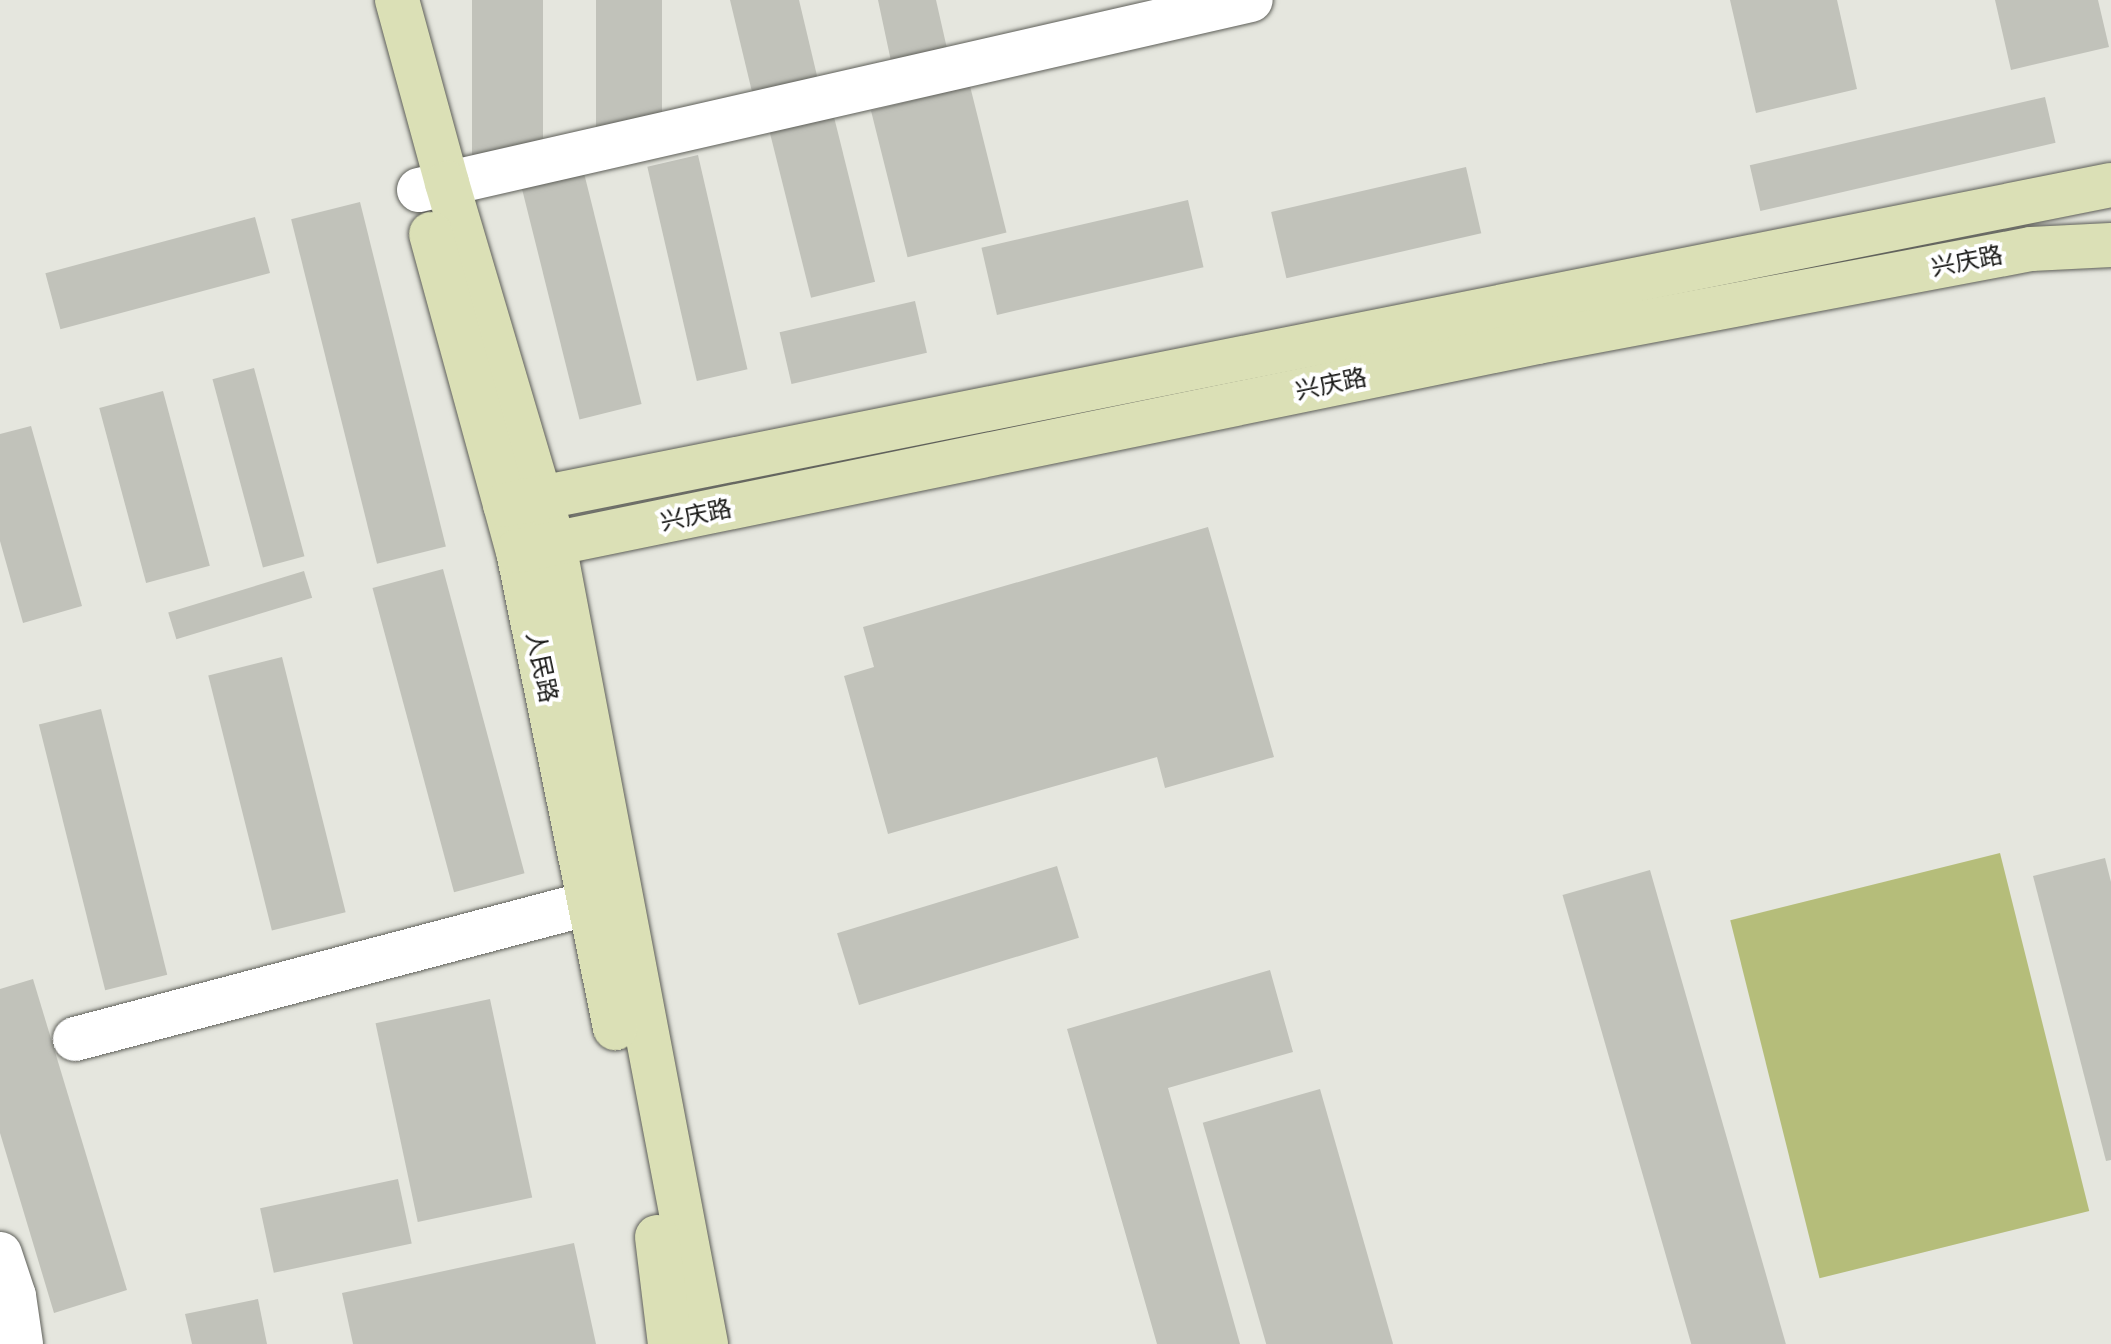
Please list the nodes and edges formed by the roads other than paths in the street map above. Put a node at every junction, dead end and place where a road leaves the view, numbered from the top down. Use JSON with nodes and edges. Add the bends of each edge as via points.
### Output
{"nodes":[{"id":1,"x":369,"y":0,"type":"edge"},
{"id":2,"x":397,"y":0,"type":"edge"},
{"id":3,"x":1251,"y":0,"type":"edge"},
{"id":4,"x":2111,"y":185,"type":"edge"},
{"id":5,"x":433,"y":186,"type":"junction"},
{"id":6,"x":2111,"y":245,"type":"edge"},
{"id":7,"x":522,"y":502,"type":"junction"},
{"id":8,"x":536,"y":547,"type":"junction"},
{"id":9,"x":590,"y":903,"type":"junction"},
{"id":10,"x":75,"y":1039,"type":"dead end"},
{"id":11,"x":0,"y":1254,"type":"edge"},
{"id":12,"x":21,"y":1344,"type":"edge"},
{"id":13,"x":670,"y":1344,"type":"edge"},
{"id":14,"x":706,"y":1344,"type":"edge"}],
"edges":[{"from":1,"to":5,"type":"main road"},
{"from":2,"to":5,"type":"main road"},
{"from":3,"to":5,"type":"street"},
{"from":4,"to":7,"type":"main road"},
{"from":5,"to":7,"type":"main road"},
{"from":6,"to":8,"type":"main road","name":"兴庆路","via":[[2031,249],[1538,342]]},
{"from":7,"to":8,"type":"main road"},
{"from":8,"to":9,"type":"main road","name":"人民路"},
{"from":8,"to":14,"type":"main road"},
{"from":9,"to":10,"type":"street"},
{"from":9,"to":13,"type":"main road","name":"人民路","via":[[662,1264]]},
{"from":11,"to":12,"type":"street","via":[[14,1296]]}]}
